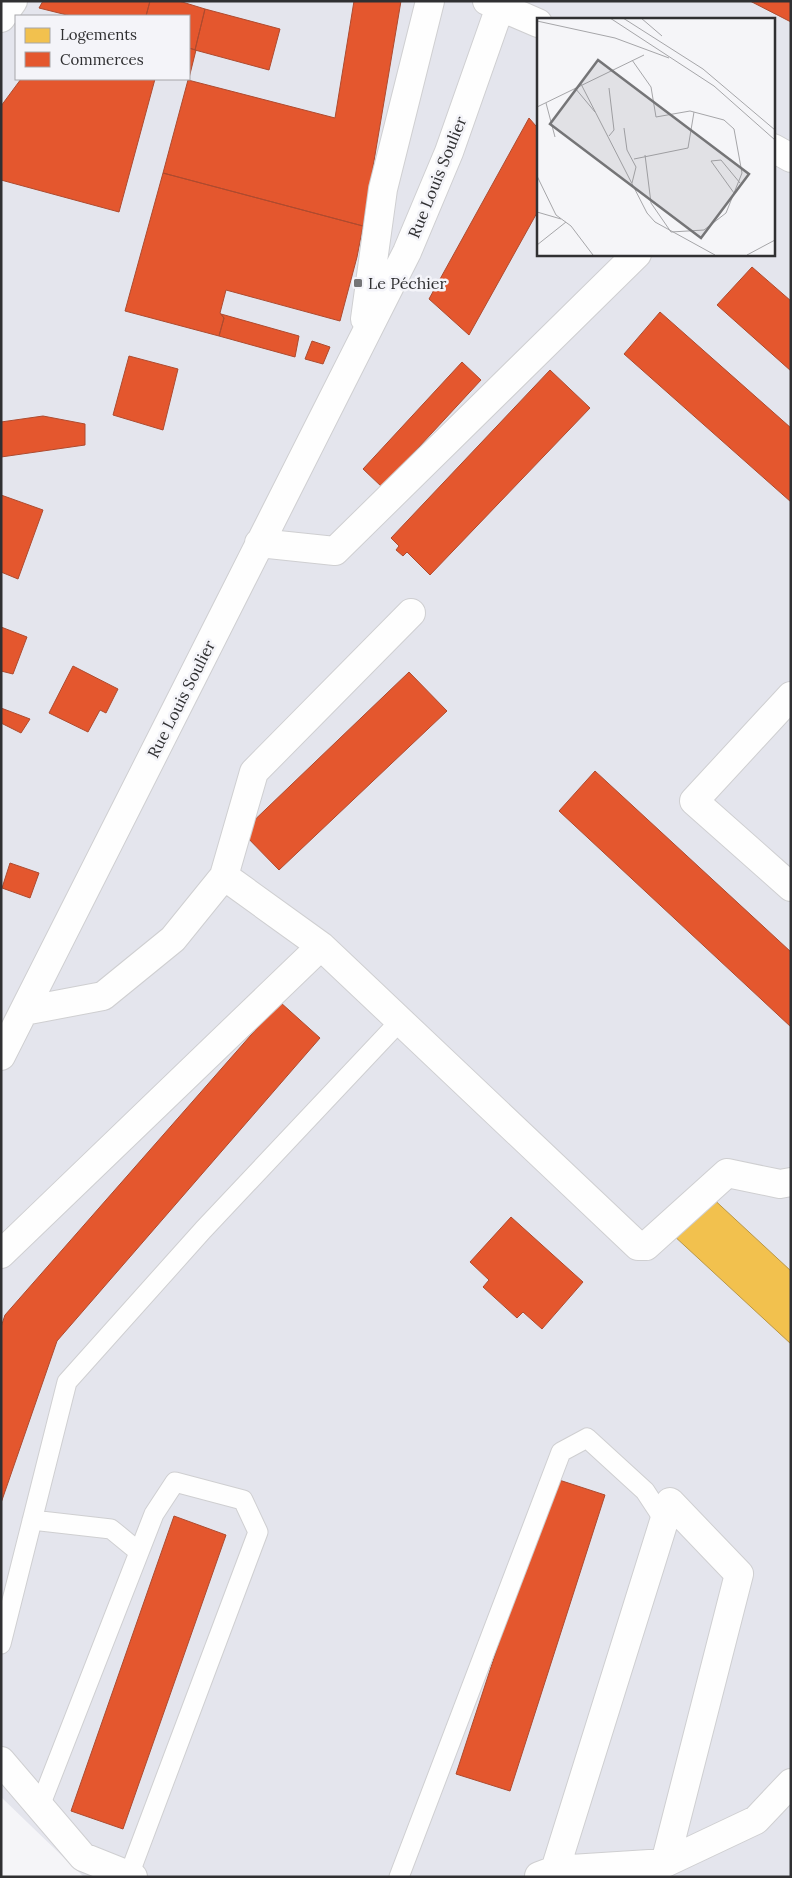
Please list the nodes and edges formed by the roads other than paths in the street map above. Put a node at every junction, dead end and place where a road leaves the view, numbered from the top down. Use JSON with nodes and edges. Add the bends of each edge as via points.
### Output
{"nodes":[{"id":1,"x":13,"y":1,"type":"edge"},
{"id":2,"x":430,"y":1,"type":"edge"},
{"id":3,"x":493,"y":4,"type":"edge"},
{"id":4,"x":1,"y":18,"type":"edge"},
{"id":5,"x":537,"y":23,"type":"edge"},
{"id":6,"x":774,"y":149,"type":"edge"},
{"id":7,"x":791,"y":158,"type":"edge"},
{"id":8,"x":636,"y":255,"type":"edge"},
{"id":9,"x":362,"y":342,"type":"junction"},
{"id":10,"x":259,"y":543,"type":"junction"},
{"id":11,"x":411,"y":613,"type":"dead end"},
{"id":12,"x":791,"y":696,"type":"edge"},
{"id":13,"x":224,"y":876,"type":"junction"},
{"id":14,"x":791,"y":887,"type":"edge"},
{"id":15,"x":321,"y":946,"type":"junction"},
{"id":16,"x":24,"y":1011,"type":"junction"},
{"id":17,"x":400,"y":1021,"type":"junction"},
{"id":18,"x":1,"y":1056,"type":"edge"},
{"id":19,"x":791,"y":1182,"type":"edge"},
{"id":20,"x":1,"y":1254,"type":"edge"},
{"id":21,"x":32,"y":1520,"type":"junction"},
{"id":22,"x":664,"y":1520,"type":"junction"},
{"id":23,"x":139,"y":1552,"type":"junction"},
{"id":24,"x":1,"y":1644,"type":"edge"},
{"id":25,"x":1,"y":1761,"type":"edge"},
{"id":26,"x":791,"y":1783,"type":"edge"},
{"id":27,"x":40,"y":1806,"type":"junction"},
{"id":28,"x":665,"y":1863,"type":"junction"},
{"id":29,"x":546,"y":1873,"type":"edge"},
{"id":30,"x":131,"y":1876,"type":"edge"},
{"id":31,"x":399,"y":1877,"type":"edge"}],
"edges":[{"from":1,"to":4,"type":"street"},
{"from":2,"to":9,"type":"street","name":"Rue Louis Soulier","via":[[383,189]]},
{"from":3,"to":5,"type":"street"},
{"from":3,"to":9,"type":"street","name":"Rue Louis Soulier","via":[[449,152],[406,252]]},
{"from":6,"to":7,"type":"street"},
{"from":8,"to":10,"type":"street","via":[[335,550]]},
{"from":9,"to":10,"type":"street","name":"Rue Louis Soulier"},
{"from":10,"to":16,"type":"street","name":"Rue Louis Soulier"},
{"from":11,"to":13,"type":"street","via":[[254,772]]},
{"from":12,"to":14,"type":"street","via":[[694,802]]},
{"from":13,"to":15,"type":"street"},
{"from":13,"to":16,"type":"street","via":[[173,939],[103,996]]},
{"from":15,"to":17,"type":"street"},
{"from":15,"to":20,"type":"street"},
{"from":16,"to":18,"type":"street","name":"Rue Louis Soulier"},
{"from":17,"to":19,"type":"street","via":[[638,1246],[646,1246],[727,1173],[780,1184]]},
{"from":17,"to":21,"type":"lane","via":[[203,1230],[67,1382]]},
{"from":21,"to":23,"type":"lane","via":[[111,1529]]},
{"from":21,"to":24,"type":"lane"},
{"from":22,"to":28,"type":"street","via":[[670,1502],[739,1574]]},
{"from":22,"to":29,"type":"street"},
{"from":22,"to":31,"type":"lane","via":[[645,1490],[587,1438],[561,1452]]},
{"from":23,"to":27,"type":"lane"},
{"from":23,"to":30,"type":"lane","via":[[154,1514],[175,1482],[243,1500],[258,1532]]},
{"from":25,"to":27,"type":"street"},
{"from":26,"to":28,"type":"street","via":[[756,1820]]},
{"from":27,"to":30,"type":"street","via":[[83,1857]]},
{"from":28,"to":29,"type":"street"}]}
